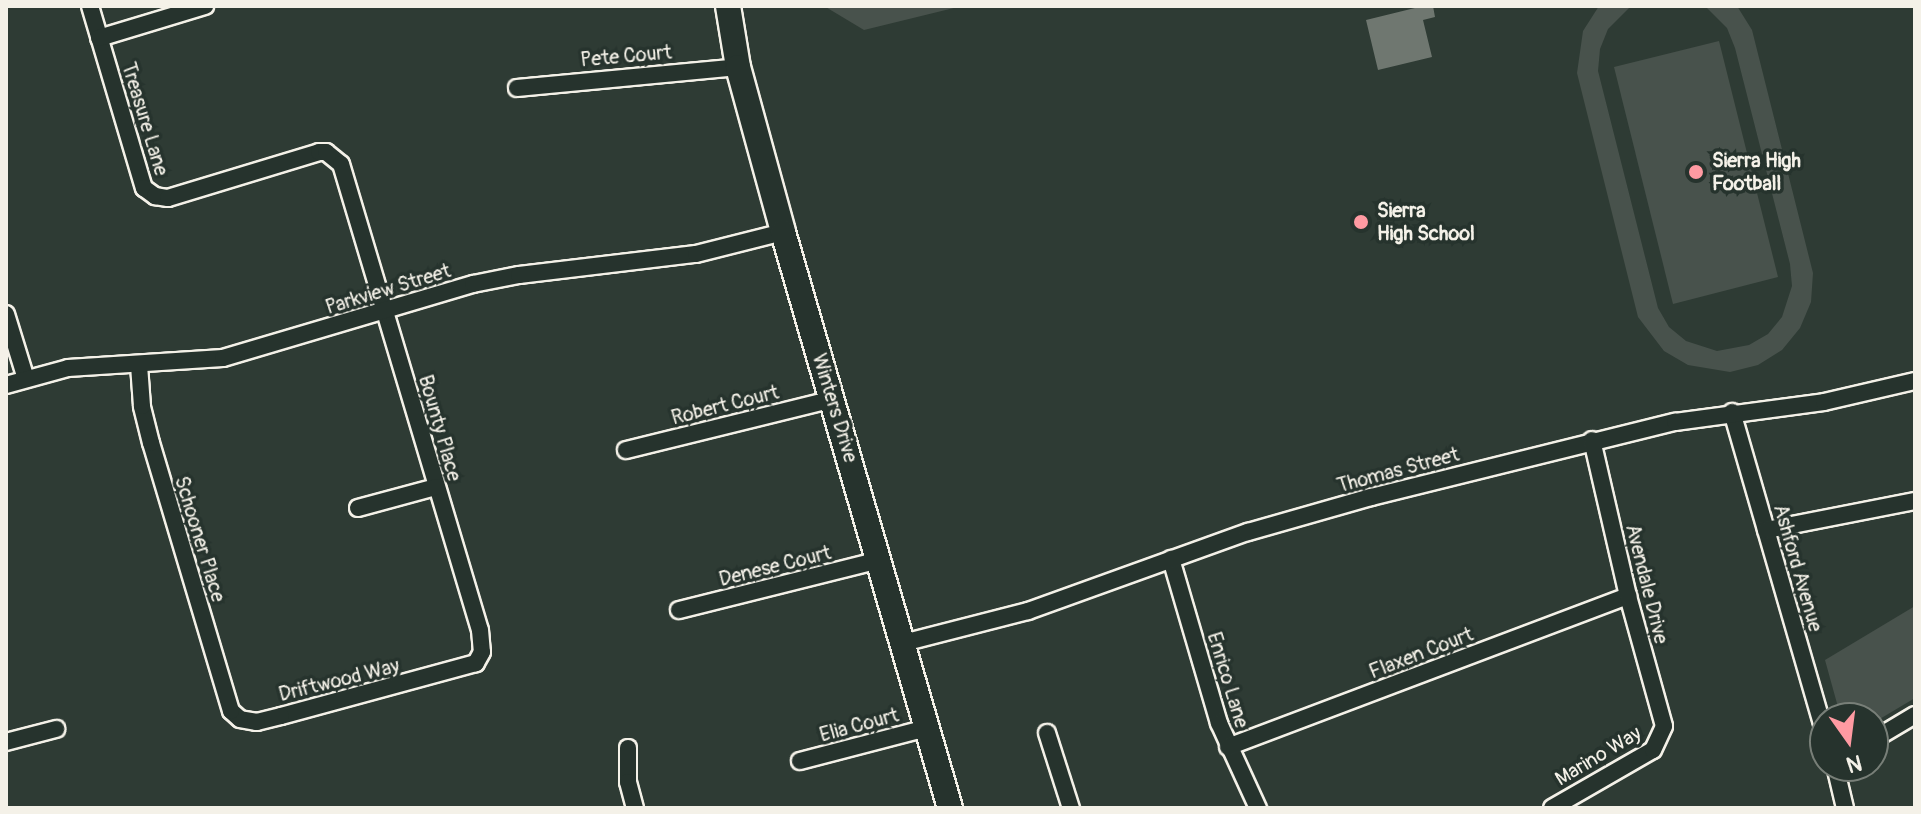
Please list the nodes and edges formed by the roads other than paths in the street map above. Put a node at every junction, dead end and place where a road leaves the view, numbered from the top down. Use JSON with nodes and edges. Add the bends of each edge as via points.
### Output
{"nodes":[{"id":1,"x":90,"y":6,"type":"edge"},
{"id":2,"x":205,"y":6,"type":"edge"},
{"id":3,"x":728,"y":6,"type":"edge"},
{"id":4,"x":99,"y":38,"type":"junction"},
{"id":5,"x":738,"y":67,"type":"junction"},
{"id":6,"x":517,"y":88,"type":"dead end"},
{"id":7,"x":345,"y":175,"type":"joint"},
{"id":8,"x":783,"y":232,"type":"junction"},
{"id":9,"x":385,"y":311,"type":"junction"},
{"id":10,"x":6,"y":314,"type":"edge"},
{"id":11,"x":139,"y":365,"type":"junction"},
{"id":12,"x":26,"y":379,"type":"junction"},
{"id":13,"x":1915,"y":381,"type":"edge"},
{"id":14,"x":6,"y":385,"type":"edge"},
{"id":15,"x":833,"y":399,"type":"junction"},
{"id":16,"x":1732,"y":412,"type":"junction"},
{"id":17,"x":1592,"y":440,"type":"junction"},
{"id":18,"x":626,"y":450,"type":"dead end"},
{"id":19,"x":436,"y":487,"type":"junction"},
{"id":20,"x":1915,"y":501,"type":"edge"},
{"id":21,"x":358,"y":508,"type":"dead end"},
{"id":22,"x":1766,"y":530,"type":"junction"},
{"id":23,"x":1171,"y":559,"type":"junction"},
{"id":24,"x":880,"y":560,"type":"junction"},
{"id":25,"x":1628,"y":596,"type":"junction"},
{"id":26,"x":679,"y":610,"type":"dead end"},
{"id":27,"x":903,"y":643,"type":"junction"},
{"id":28,"x":449,"y":673,"type":"joint"},
{"id":29,"x":1816,"y":702,"type":"edge"},
{"id":30,"x":1915,"y":715,"type":"edge"},
{"id":31,"x":240,"y":719,"type":"joint"},
{"id":32,"x":927,"y":728,"type":"junction"},
{"id":33,"x":56,"y":729,"type":"dead end"},
{"id":34,"x":1889,"y":730,"type":"edge"},
{"id":35,"x":1047,"y":733,"type":"dead end"},
{"id":36,"x":1663,"y":736,"type":"joint"},
{"id":37,"x":6,"y":742,"type":"edge"},
{"id":38,"x":1228,"y":747,"type":"junction"},
{"id":39,"x":628,"y":748,"type":"dead end"},
{"id":40,"x":800,"y":761,"type":"dead end"},
{"id":41,"x":1839,"y":782,"type":"edge"},
{"id":42,"x":635,"y":808,"type":"edge"},
{"id":43,"x":950,"y":808,"type":"edge"},
{"id":44,"x":1071,"y":808,"type":"edge"},
{"id":45,"x":1258,"y":808,"type":"edge"},
{"id":46,"x":1552,"y":808,"type":"edge"},
{"id":47,"x":1845,"y":808,"type":"edge"}],
"edges":[{"from":1,"to":4,"type":"street","name":"Treasure Lane"},
{"from":2,"to":4,"type":"street"},
{"from":3,"to":5,"type":"street","name":"Winters Drive"},
{"from":4,"to":7,"type":"street","name":"Treasure Lane","via":[[144,188],[155,196],[168,198],[319,152],[341,164]]},
{"from":5,"to":6,"type":"street","name":"Pete Court"},
{"from":5,"to":8,"type":"street","name":"Winters Drive"},
{"from":7,"to":9,"type":"street","name":"Bounty Place"},
{"from":8,"to":9,"type":"street","name":"Parkview Street","via":[[696,254],[473,284]]},
{"from":8,"to":15,"type":"street","name":"Winters Drive"},
{"from":9,"to":11,"type":"street","name":"Parkview Street","via":[[223,358]]},
{"from":9,"to":19,"type":"street","name":"Bounty Place"},
{"from":10,"to":12,"type":"street"},
{"from":11,"to":12,"type":"street","name":"Parkview Street","via":[[68,368]]},
{"from":11,"to":31,"type":"street","name":"Schooner Place","via":[[151,443],[231,711]]},
{"from":12,"to":14,"type":"street","name":"Parkview Street"},
{"from":13,"to":16,"type":"street","name":"Thomas Street","via":[[1824,402]]},
{"from":15,"to":18,"type":"street","name":"Robert Court"},
{"from":15,"to":24,"type":"street","name":"Winters Drive"},
{"from":16,"to":17,"type":"street","name":"Thomas Street"},
{"from":16,"to":22,"type":"street","name":"Ashford Avenue"},
{"from":17,"to":23,"type":"street","name":"Thomas Street","via":[[1349,503]]},
{"from":17,"to":25,"type":"street","name":"Avendale Drive"},
{"from":19,"to":21,"type":"street"},
{"from":19,"to":28,"type":"street","name":"Bounty Place","via":[[482,644],[476,663]]},
{"from":20,"to":22,"type":"street"},
{"from":22,"to":29,"type":"street","name":"Ashford Avenue"},
{"from":23,"to":27,"type":"street","name":"Thomas Street","via":[[1028,611]]},
{"from":23,"to":38,"type":"street","name":"Enrico Lane"},
{"from":24,"to":26,"type":"street","name":"Denese Court"},
{"from":24,"to":27,"type":"street","name":"Winters Drive"},
{"from":25,"to":36,"type":"street","name":"Avendale Drive"},
{"from":25,"to":38,"type":"street","name":"Flaxen Court"},
{"from":27,"to":32,"type":"street","name":"Winters Drive"},
{"from":28,"to":31,"type":"street","name":"Driftwood Way","via":[[257,722]]},
{"from":30,"to":34,"type":"street"},
{"from":32,"to":40,"type":"street","name":"Elia Court"},
{"from":32,"to":43,"type":"street","name":"Winters Drive"},
{"from":33,"to":37,"type":"street"},
{"from":35,"to":44,"type":"street"},
{"from":36,"to":46,"type":"street","name":"Marino Way","via":[[1653,750]]},
{"from":38,"to":45,"type":"street","name":"Enrico Lane"},
{"from":39,"to":42,"type":"street"},
{"from":41,"to":47,"type":"street"}]}
